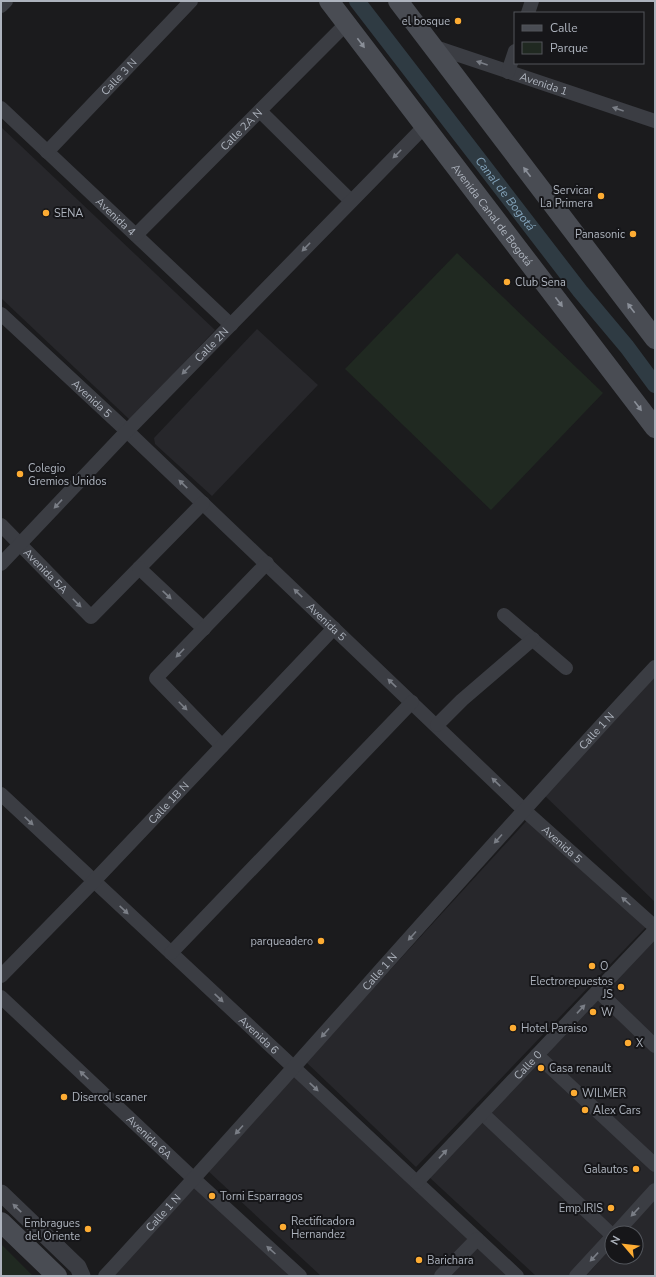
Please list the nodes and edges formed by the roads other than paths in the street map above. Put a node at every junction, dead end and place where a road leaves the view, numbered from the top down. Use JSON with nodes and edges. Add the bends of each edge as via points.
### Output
{"nodes":[{"id":1,"x":6,"y":1,"type":"edge"},
{"id":2,"x":191,"y":1,"type":"edge"},
{"id":3,"x":329,"y":1,"type":"edge"},
{"id":4,"x":398,"y":1,"type":"edge"},
{"id":5,"x":532,"y":1,"type":"edge"},
{"id":6,"x":1,"y":6,"type":"edge"},
{"id":7,"x":528,"y":12,"type":"edge"},
{"id":8,"x":346,"y":24,"type":"junction"},
{"id":9,"x":432,"y":46,"type":"junction"},
{"id":10,"x":514,"y":54,"type":"edge"},
{"id":11,"x":508,"y":72,"type":"junction"},
{"id":12,"x":1,"y":108,"type":"edge"},
{"id":13,"x":260,"y":110,"type":"junction"},
{"id":14,"x":655,"y":121,"type":"edge"},
{"id":15,"x":425,"y":126,"type":"junction"},
{"id":16,"x":47,"y":152,"type":"junction"},
{"id":17,"x":351,"y":201,"type":"junction"},
{"id":18,"x":136,"y":235,"type":"junction"},
{"id":19,"x":1,"y":314,"type":"edge"},
{"id":20,"x":231,"y":325,"type":"junction"},
{"id":21,"x":655,"y":339,"type":"edge"},
{"id":22,"x":655,"y":428,"type":"edge"},
{"id":23,"x":127,"y":431,"type":"junction"},
{"id":24,"x":203,"y":503,"type":"junction"},
{"id":25,"x":1,"y":525,"type":"edge"},
{"id":26,"x":20,"y":545,"type":"junction"},
{"id":27,"x":1,"y":564,"type":"edge"},
{"id":28,"x":267,"y":564,"type":"junction"},
{"id":29,"x":139,"y":568,"type":"junction"},
{"id":30,"x":504,"y":614,"type":"dead end"},
{"id":31,"x":334,"y":628,"type":"junction"},
{"id":32,"x":204,"y":629,"type":"junction"},
{"id":33,"x":533,"y":639,"type":"junction"},
{"id":34,"x":655,"y":667,"type":"edge"},
{"id":35,"x":566,"y":668,"type":"dead end"},
{"id":36,"x":412,"y":702,"type":"junction"},
{"id":37,"x":437,"y":725,"type":"junction"},
{"id":38,"x":222,"y":746,"type":"junction"},
{"id":39,"x":1,"y":794,"type":"edge"},
{"id":40,"x":524,"y":810,"type":"junction"},
{"id":41,"x":94,"y":881,"type":"junction"},
{"id":42,"x":655,"y":928,"type":"edge"},
{"id":43,"x":171,"y":953,"type":"junction"},
{"id":44,"x":1,"y":976,"type":"edge"},
{"id":45,"x":598,"y":990,"type":"junction"},
{"id":46,"x":1,"y":997,"type":"edge"},
{"id":47,"x":655,"y":1046,"type":"edge"},
{"id":48,"x":537,"y":1055,"type":"junction"},
{"id":49,"x":294,"y":1068,"type":"junction"},
{"id":50,"x":482,"y":1113,"type":"junction"},
{"id":51,"x":655,"y":1165,"type":"edge"},
{"id":52,"x":194,"y":1179,"type":"junction"},
{"id":53,"x":417,"y":1182,"type":"junction"},
{"id":54,"x":655,"y":1190,"type":"edge"},
{"id":55,"x":1,"y":1192,"type":"edge"},
{"id":56,"x":1,"y":1222,"type":"edge"},
{"id":57,"x":623,"y":1225,"type":"edge"},
{"id":58,"x":604,"y":1228,"type":"edge"},
{"id":59,"x":477,"y":1239,"type":"junction"},
{"id":60,"x":604,"y":1245,"type":"edge"},
{"id":61,"x":57,"y":1276,"type":"edge"},
{"id":62,"x":82,"y":1276,"type":"edge"},
{"id":63,"x":105,"y":1276,"type":"edge"},
{"id":64,"x":300,"y":1276,"type":"edge"},
{"id":65,"x":441,"y":1276,"type":"edge"},
{"id":66,"x":517,"y":1276,"type":"edge"},
{"id":67,"x":576,"y":1276,"type":"edge"}],
"edges":[{"from":1,"to":6,"type":"street"},
{"from":2,"to":16,"type":"street","name":"Calle 3 N"},
{"from":3,"to":8,"type":"main road","name":"Avenida Canal de Bogotá"},
{"from":4,"to":9,"type":"main road"},
{"from":5,"to":7,"type":"street"},
{"from":8,"to":13,"type":"street","name":"Calle 2A N"},
{"from":8,"to":15,"type":"main road","name":"Avenida Canal de Bogotá","one_way":true},
{"from":11,"to":9,"type":"street","name":"Avenida 1","one_way":true},
{"from":21,"to":9,"type":"main road","one_way":true},
{"from":10,"to":11,"type":"street"},
{"from":14,"to":11,"type":"street","name":"Avenida 1","one_way":true},
{"from":12,"to":16,"type":"street","name":"Avenida 4"},
{"from":13,"to":17,"type":"street"},
{"from":13,"to":18,"type":"street","name":"Calle 2A N"},
{"from":15,"to":17,"type":"street","name":"Calle 2N","one_way":true},
{"from":15,"to":22,"type":"main road","name":"Avenida Canal de Bogotá","one_way":true},
{"from":16,"to":18,"type":"street","name":"Avenida 4"},
{"from":17,"to":20,"type":"street","name":"Calle 2N","one_way":true},
{"from":18,"to":20,"type":"street","name":"Avenida 4"},
{"from":19,"to":23,"type":"street","name":"Avenida 5"},
{"from":20,"to":23,"type":"street","name":"Calle 2N","one_way":true},
{"from":24,"to":23,"type":"street","name":"Avenida 5","one_way":true},
{"from":23,"to":26,"type":"street","name":"Calle 2N","one_way":true},
{"from":24,"to":28,"type":"street","name":"Avenida 5"},
{"from":24,"to":29,"type":"street"},
{"from":25,"to":26,"type":"street","name":"Avenida 5A"},
{"from":26,"to":27,"type":"street","name":"Calle 2N"},
{"from":26,"to":29,"type":"street","name":"Avenida 5A","one_way":true,"via":[[91,617]]},
{"from":31,"to":28,"type":"street","name":"Avenida 5","one_way":true},
{"from":28,"to":32,"type":"street"},
{"from":29,"to":32,"type":"street","one_way":true},
{"from":30,"to":33,"type":"street"},
{"from":36,"to":31,"type":"street","name":"Avenida 5","one_way":true},
{"from":31,"to":38,"type":"street","name":"Calle 1B N"},
{"from":32,"to":38,"type":"street","one_way":true,"via":[[156,678]]},
{"from":33,"to":35,"type":"street"},
{"from":33,"to":37,"type":"street"},
{"from":34,"to":40,"type":"street","name":"Calle 1 N"},
{"from":36,"to":37,"type":"street","name":"Avenida 5"},
{"from":36,"to":43,"type":"street"},
{"from":40,"to":37,"type":"street","name":"Avenida 5","one_way":true},
{"from":38,"to":41,"type":"street","name":"Calle 1B N"},
{"from":39,"to":41,"type":"street","name":"Avenida 6","one_way":true},
{"from":42,"to":40,"type":"street","name":"Avenida 5","one_way":true},
{"from":40,"to":49,"type":"street","name":"Calle 1 N","one_way":true},
{"from":41,"to":43,"type":"street","name":"Avenida 6","one_way":true},
{"from":41,"to":44,"type":"street","name":"Calle 1B N"},
{"from":42,"to":45,"type":"street","name":"Calle 0"},
{"from":43,"to":49,"type":"street","name":"Avenida 6","one_way":true},
{"from":45,"to":47,"type":"street"},
{"from":48,"to":45,"type":"street","name":"Calle 0","one_way":true},
{"from":52,"to":46,"type":"street","name":"Avenida 6A","one_way":true},
{"from":48,"to":50,"type":"street","name":"Calle 0"},
{"from":48,"to":51,"type":"street"},
{"from":49,"to":52,"type":"street","name":"Calle 1 N","one_way":true},
{"from":49,"to":53,"type":"street","name":"Avenida 6","one_way":true},
{"from":53,"to":50,"type":"street","name":"Calle 0","one_way":true},
{"from":50,"to":58,"type":"street"},
{"from":52,"to":63,"type":"street","name":"Calle 1 N"},
{"from":64,"to":52,"type":"street","name":"Avenida 6A","one_way":true},
{"from":53,"to":59,"type":"street","name":"Avenida 6"},
{"from":54,"to":57,"type":"street","one_way":true},
{"from":62,"to":55,"type":"street","one_way":true,"via":[[78,1267]]},
{"from":56,"to":61,"type":"main road"},
{"from":59,"to":65,"type":"street"},
{"from":59,"to":66,"type":"street","name":"Avenida 6"},
{"from":60,"to":67,"type":"street","one_way":true}]}
